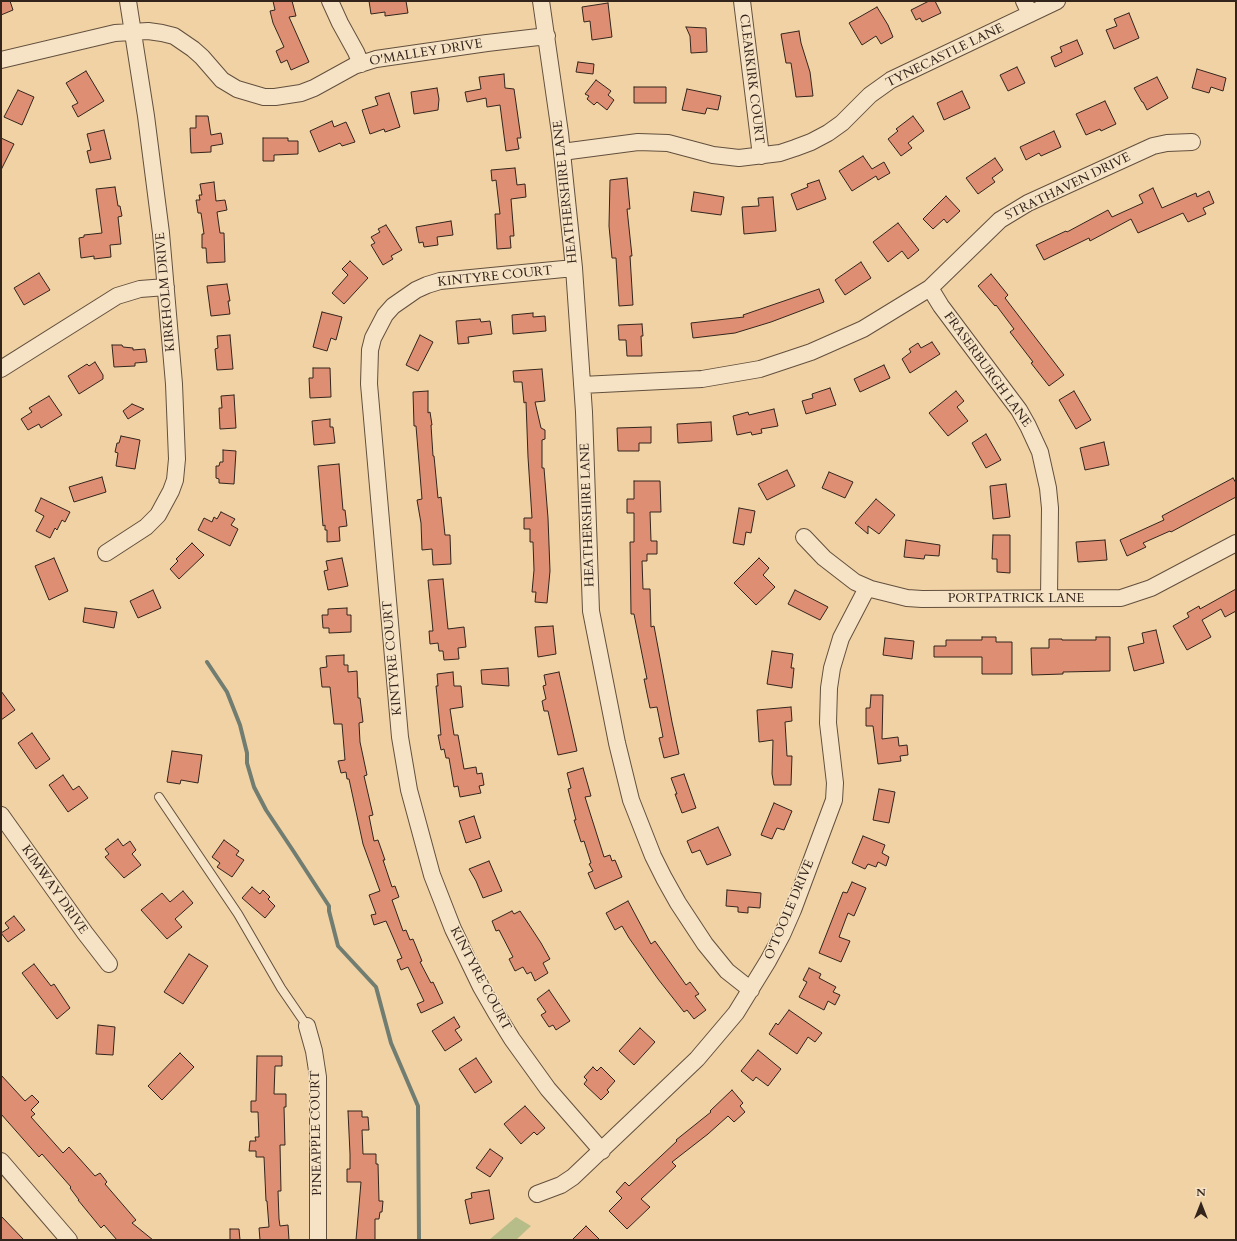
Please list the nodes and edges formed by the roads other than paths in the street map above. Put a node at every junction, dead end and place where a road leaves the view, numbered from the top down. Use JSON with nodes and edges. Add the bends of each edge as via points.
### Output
{"nodes":[{"id":1,"x":128,"y":1,"type":"edge"},
{"id":2,"x":330,"y":1,"type":"edge"},
{"id":3,"x":541,"y":1,"type":"edge"},
{"id":4,"x":742,"y":1,"type":"edge"},
{"id":5,"x":1057,"y":1,"type":"edge"},
{"id":6,"x":1027,"y":7,"type":"edge"},
{"id":7,"x":133,"y":33,"type":"junction"},
{"id":8,"x":547,"y":36,"type":"junction"},
{"id":9,"x":1,"y":60,"type":"edge"},
{"id":10,"x":361,"y":64,"type":"junction"},
{"id":11,"x":1192,"y":142,"type":"dead end"},
{"id":12,"x":562,"y":152,"type":"junction"},
{"id":13,"x":761,"y":156,"type":"junction"},
{"id":14,"x":574,"y":268,"type":"junction"},
{"id":15,"x":166,"y":287,"type":"junction"},
{"id":16,"x":930,"y":288,"type":"junction"},
{"id":17,"x":1,"y":368,"type":"edge"},
{"id":18,"x":582,"y":385,"type":"junction"},
{"id":19,"x":804,"y":537,"type":"dead end"},
{"id":20,"x":1236,"y":543,"type":"edge"},
{"id":21,"x":106,"y":554,"type":"dead end"},
{"id":22,"x":867,"y":588,"type":"junction"},
{"id":23,"x":1049,"y":598,"type":"junction"},
{"id":24,"x":160,"y":797,"type":"dead end"},
{"id":25,"x":1,"y":815,"type":"edge"},
{"id":26,"x":109,"y":964,"type":"dead end"},
{"id":27,"x":751,"y":990,"type":"junction"},
{"id":28,"x":307,"y":1026,"type":"joint"},
{"id":29,"x":602,"y":1151,"type":"junction"},
{"id":30,"x":1,"y":1161,"type":"edge"},
{"id":31,"x":537,"y":1194,"type":"dead end"},
{"id":32,"x":70,"y":1240,"type":"edge"},
{"id":33,"x":318,"y":1240,"type":"edge"}],
"edges":[{"from":1,"to":7,"type":"street","name":"KIRKHOLM DRIVE"},
{"from":2,"to":10,"type":"street"},
{"from":3,"to":8,"type":"street","name":"HEATHERSHIRE LANE"},
{"from":4,"to":13,"type":"street","name":"CLEARKIRK COURT"},
{"from":5,"to":6,"type":"street","name":"TYNECASTLE LANE"},
{"from":6,"to":13,"type":"street","name":"TYNECASTLE LANE","via":[[892,80],[870,95],[828,133],[780,153]]},
{"from":7,"to":9,"type":"street","name":"O'MALLEY DRIVE","via":[[115,34]]},
{"from":7,"to":10,"type":"street","name":"O'MALLEY DRIVE","via":[[148,31],[174,36],[198,53],[222,80],[237,89],[264,97],[275,98],[301,93]]},
{"from":7,"to":15,"type":"street","name":"KIRKHOLM DRIVE","via":[[161,232]]},
{"from":8,"to":10,"type":"street","name":"O'MALLEY DRIVE","via":[[376,59]]},
{"from":8,"to":12,"type":"street","name":"HEATHERSHIRE LANE"},
{"from":11,"to":16,"type":"street","name":"STRATHAVEN DRIVE","via":[[1152,146],[1028,203],[1000,220]]},
{"from":12,"to":13,"type":"street","name":"TYNECASTLE LANE","via":[[638,142],[668,143],[713,155],[739,158]]},
{"from":12,"to":14,"type":"street","name":"HEATHERSHIRE LANE"},
{"from":14,"to":18,"type":"street","name":"HEATHERSHIRE LANE"},
{"from":14,"to":29,"type":"street","name":"KINTYRE COURT","via":[[440,281],[416,290],[393,306],[373,338],[369,384],[400,737],[409,790],[432,876],[452,929],[496,1013],[548,1089]]},
{"from":15,"to":17,"type":"street","via":[[140,289],[117,296]]},
{"from":15,"to":21,"type":"street","name":"KIRKHOLM DRIVE","via":[[176,429],[175,480],[158,515],[146,527]]},
{"from":16,"to":18,"type":"street","name":"STRATHAVEN DRIVE","via":[[881,319],[846,337],[812,352],[760,369],[702,379]]},
{"from":16,"to":23,"type":"street","name":"FRASERBURGH LANE","via":[[1018,410],[1040,452],[1050,508]]},
{"from":18,"to":27,"type":"street","name":"HEATHERSHIRE LANE","via":[[591,611],[631,800],[653,856],[678,903],[705,944],[727,971]]},
{"from":19,"to":22,"type":"street","name":"PORTPATRICK LANE","via":[[838,570]]},
{"from":20,"to":23,"type":"street","name":"PORTPATRICK LANE","via":[[1142,592],[1121,598]]},
{"from":22,"to":23,"type":"street","name":"PORTPATRICK LANE","via":[[922,599]]},
{"from":22,"to":27,"type":"street","name":"O'TOOLE DRIVE","via":[[841,638],[832,668],[828,707],[835,783],[834,800],[782,935]]},
{"from":24,"to":28,"type":"lane","via":[[238,914],[281,988]]},
{"from":25,"to":26,"type":"street","name":"KIMWAY DRIVE"},
{"from":27,"to":29,"type":"street","name":"O'TOOLE DRIVE","via":[[736,1013],[697,1059]]},
{"from":28,"to":33,"type":"street","name":"PINEAPPLE COURT","via":[[318,1077]]},
{"from":29,"to":31,"type":"street","name":"O'TOOLE DRIVE","via":[[561,1185]]},
{"from":30,"to":32,"type":"street"}]}
